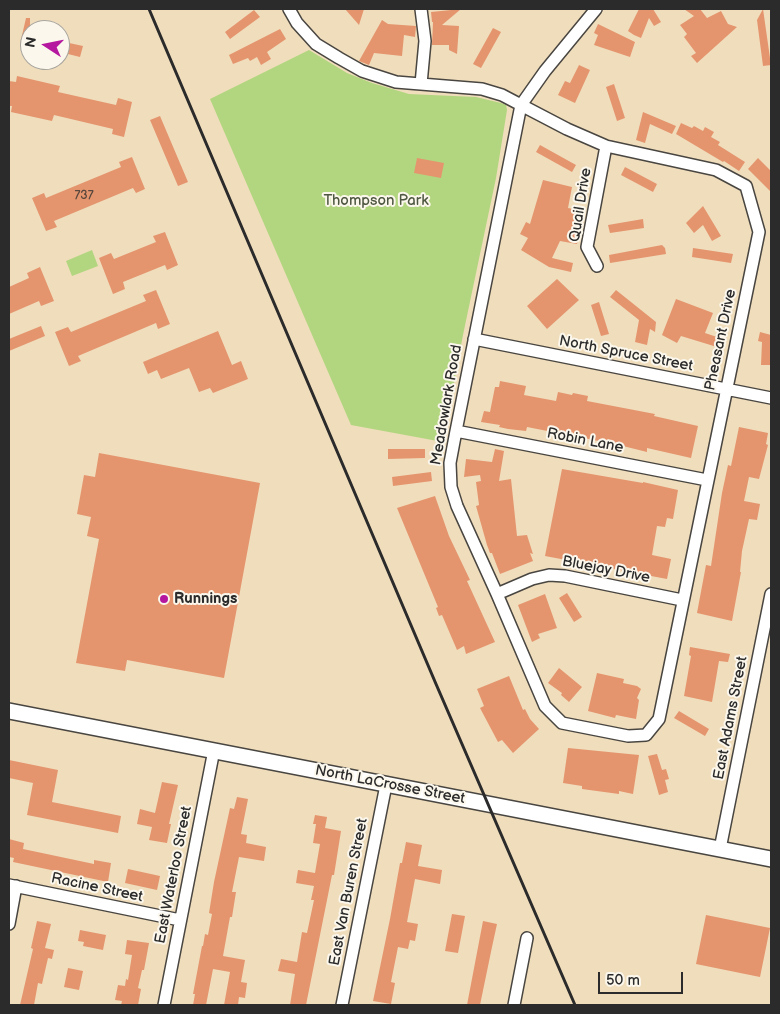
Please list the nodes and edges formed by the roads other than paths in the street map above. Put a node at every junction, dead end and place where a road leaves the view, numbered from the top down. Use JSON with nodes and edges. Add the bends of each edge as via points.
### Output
{"nodes":[{"id":1,"x":289,"y":9,"type":"edge"},
{"id":2,"x":421,"y":9,"type":"edge"},
{"id":3,"x":596,"y":9,"type":"edge"},
{"id":4,"x":421,"y":84,"type":"junction"},
{"id":5,"x":521,"y":105,"type":"junction"},
{"id":6,"x":606,"y":146,"type":"junction"},
{"id":7,"x":597,"y":266,"type":"dead end"},
{"id":8,"x":474,"y":339,"type":"junction"},
{"id":9,"x":726,"y":390,"type":"junction"},
{"id":10,"x":771,"y":398,"type":"edge"},
{"id":11,"x":456,"y":431,"type":"junction"},
{"id":12,"x":707,"y":480,"type":"junction"},
{"id":13,"x":497,"y":594,"type":"junction"},
{"id":14,"x":771,"y":594,"type":"edge"},
{"id":15,"x":682,"y":600,"type":"junction"},
{"id":16,"x":768,"y":627,"type":"edge"},
{"id":17,"x":9,"y":711,"type":"edge"},
{"id":18,"x":646,"y":734,"type":"joint"},
{"id":19,"x":214,"y":750,"type":"junction"},
{"id":20,"x":386,"y":785,"type":"junction"},
{"id":21,"x":720,"y":849,"type":"junction"},
{"id":22,"x":771,"y":859,"type":"edge"},
{"id":23,"x":12,"y":886,"type":"edge"},
{"id":24,"x":180,"y":920,"type":"junction"},
{"id":25,"x":9,"y":924,"type":"edge"},
{"id":26,"x":527,"y":938,"type":"dead end"},
{"id":27,"x":164,"y":1005,"type":"edge"},
{"id":28,"x":342,"y":1005,"type":"edge"},
{"id":29,"x":514,"y":1005,"type":"edge"}],
"edges":[{"from":1,"to":4,"type":"street","via":[[316,44],[338,58],[378,77]]},
{"from":2,"to":4,"type":"street","via":[[426,42]]},
{"from":3,"to":5,"type":"street","name":"Meadowlark Road"},
{"from":4,"to":5,"type":"street","via":[[482,89]]},
{"from":5,"to":6,"type":"street","name":"Pheasant Drive"},
{"from":5,"to":8,"type":"street","name":"Meadowlark Road"},
{"from":6,"to":7,"type":"street","name":"Quail Drive","via":[[588,247]]},
{"from":6,"to":9,"type":"street","name":"Pheasant Drive","via":[[716,170],[746,186],[759,232]]},
{"from":8,"to":9,"type":"street","name":"North Spruce Street"},
{"from":8,"to":11,"type":"street","name":"Meadowlark Road"},
{"from":9,"to":10,"type":"street","name":"North Spruce Street"},
{"from":9,"to":12,"type":"street","name":"Pheasant Drive"},
{"from":11,"to":12,"type":"street","name":"Robin Lane"},
{"from":11,"to":13,"type":"street","name":"Meadowlark Road","via":[[450,463],[451,487]]},
{"from":12,"to":15,"type":"street","name":"Pheasant Drive"},
{"from":13,"to":15,"type":"street","name":"Bluejay Drive","via":[[549,575]]},
{"from":13,"to":18,"type":"street","name":"Meadowlark Road","via":[[544,706],[554,716],[562,723],[628,736]]},
{"from":14,"to":16,"type":"street","name":"East Adams Street"},
{"from":15,"to":18,"type":"street","name":"Pheasant Drive","via":[[659,719]]},
{"from":16,"to":21,"type":"street","name":"East Adams Street"},
{"from":17,"to":19,"type":"main road","name":"North LaCrosse Street"},
{"from":19,"to":20,"type":"main road","name":"North LaCrosse Street"},
{"from":19,"to":24,"type":"street","name":"East Waterloo Street"},
{"from":20,"to":21,"type":"main road","name":"North LaCrosse Street"},
{"from":20,"to":28,"type":"street","name":"East Van Buren Street"},
{"from":21,"to":22,"type":"main road","name":"North LaCrosse Street"},
{"from":23,"to":24,"type":"street","name":"Racine Street"},
{"from":23,"to":25,"type":"street"},
{"from":24,"to":27,"type":"street","name":"East Waterloo Street"},
{"from":26,"to":29,"type":"street"}]}
